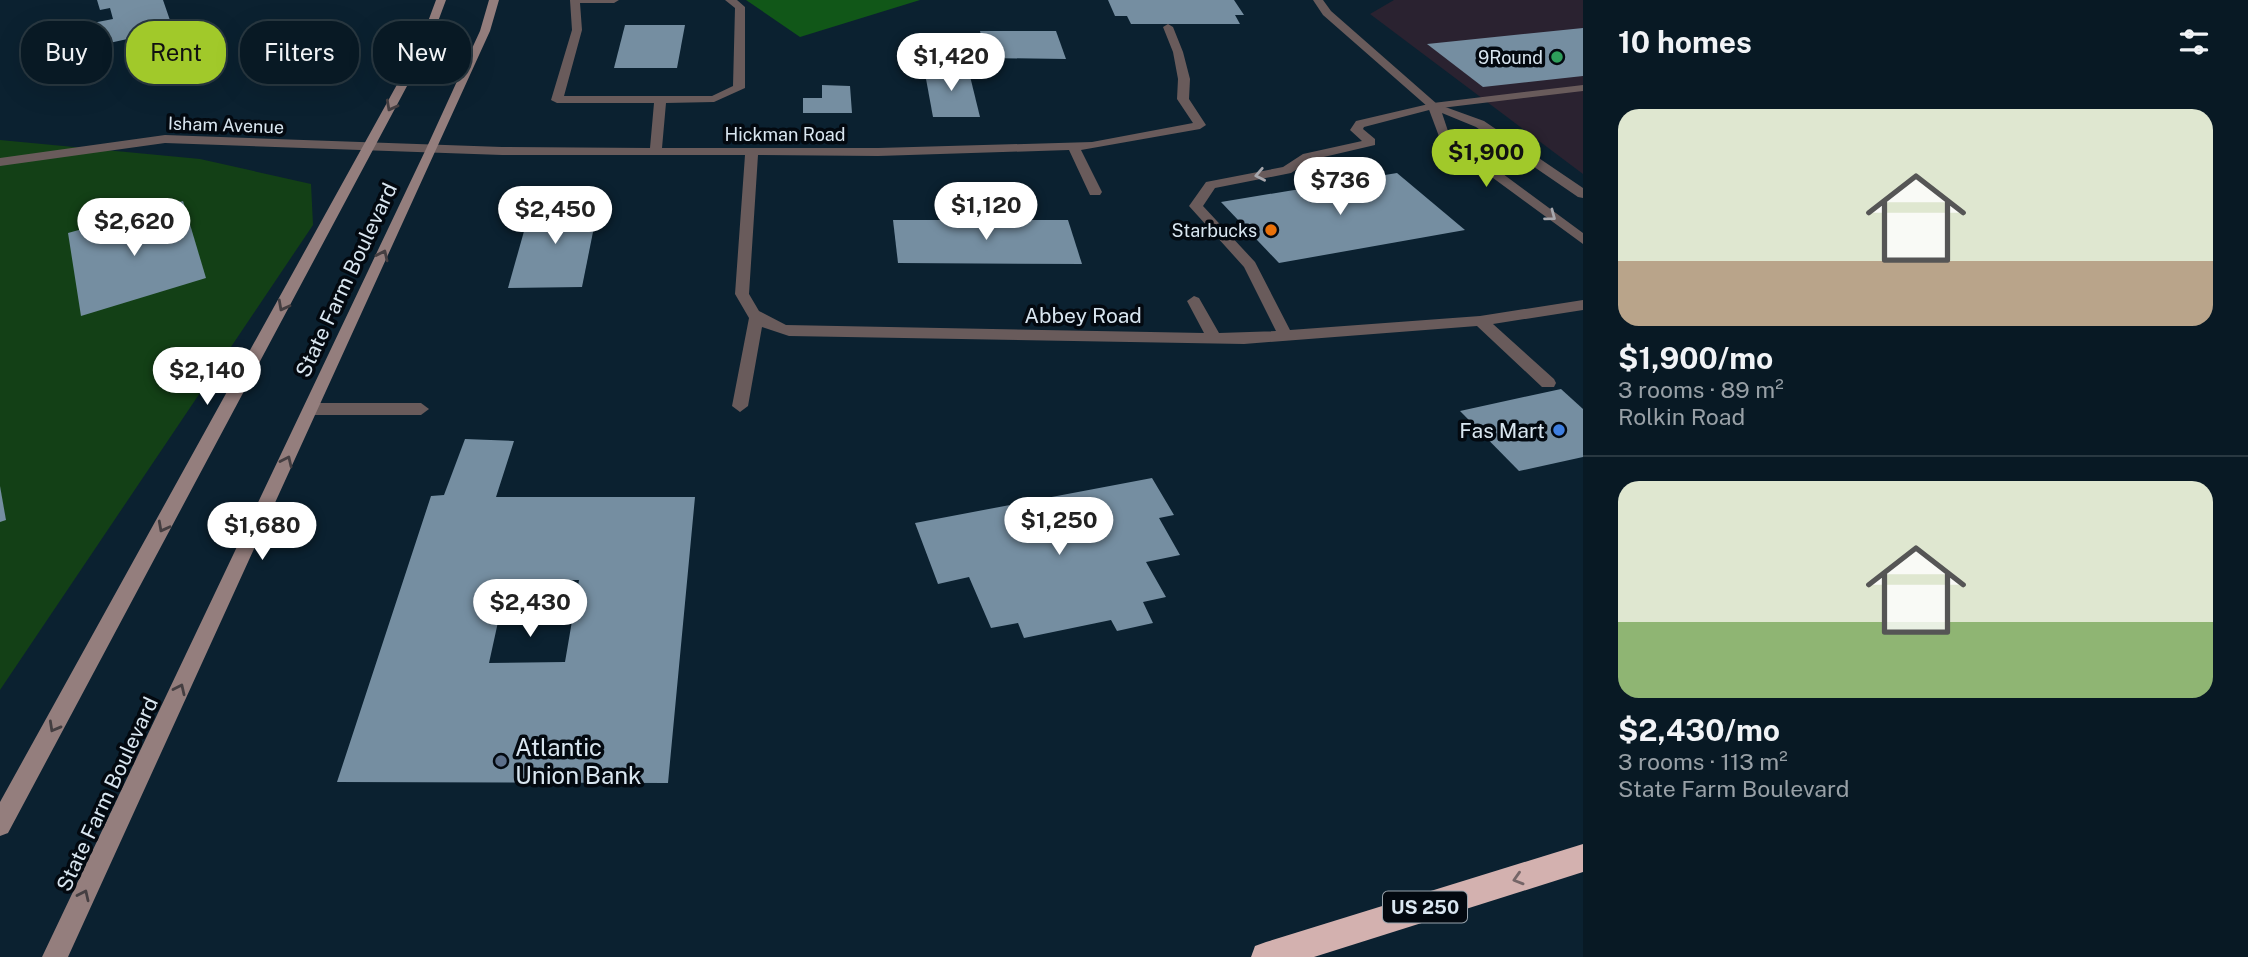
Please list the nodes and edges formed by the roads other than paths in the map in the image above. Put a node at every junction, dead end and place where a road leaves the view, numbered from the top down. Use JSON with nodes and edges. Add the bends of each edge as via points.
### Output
{"nodes":[{"id":1,"x":441,"y":0,"type":"edge"},
{"id":2,"x":494,"y":0,"type":"edge"},
{"id":3,"x":575,"y":0,"type":"edge"},
{"id":4,"x":614,"y":0,"type":"edge"},
{"id":5,"x":730,"y":0,"type":"edge"},
{"id":6,"x":1318,"y":0,"type":"edge"},
{"id":7,"x":1168,"y":27,"type":"dead end"},
{"id":8,"x":1583,"y":88,"type":"edge"},
{"id":9,"x":660,"y":99,"type":"junction"},
{"id":10,"x":1433,"y":106,"type":"junction"},
{"id":11,"x":1073,"y":146,"type":"junction"},
{"id":12,"x":368,"y":148,"type":"junction"},
{"id":13,"x":432,"y":149,"type":"junction"},
{"id":14,"x":656,"y":150,"type":"junction"},
{"id":15,"x":752,"y":151,"type":"junction"},
{"id":16,"x":0,"y":162,"type":"edge"},
{"id":17,"x":1095,"y":192,"type":"dead end"},
{"id":18,"x":1583,"y":194,"type":"edge"},
{"id":19,"x":1583,"y":240,"type":"edge"},
{"id":20,"x":1194,"y":301,"type":"dead end"},
{"id":21,"x":1583,"y":306,"type":"edge"},
{"id":22,"x":756,"y":318,"type":"junction"},
{"id":23,"x":1480,"y":321,"type":"junction"},
{"id":24,"x":1286,"y":337,"type":"junction"},
{"id":25,"x":1214,"y":338,"type":"junction"},
{"id":26,"x":1548,"y":383,"type":"dead end"},
{"id":27,"x":740,"y":406,"type":"dead end"},
{"id":28,"x":421,"y":408,"type":"dead end"},
{"id":29,"x":311,"y":409,"type":"junction"},
{"id":30,"x":0,"y":825,"type":"edge"},
{"id":31,"x":1583,"y":858,"type":"edge"},
{"id":32,"x":55,"y":957,"type":"edge"},
{"id":33,"x":1266,"y":957,"type":"edge"}],
"edges":[{"from":1,"to":12,"type":"street","name":"State Farm Boulevard","one_way":true,"via":[[425,43]]},
{"from":2,"to":13,"type":"street","name":"State Farm Boulevard","via":[[485,32]]},
{"from":3,"to":4,"type":"street"},
{"from":3,"to":9,"type":"street","via":[[576,30],[557,100]]},
{"from":5,"to":9,"type":"street","via":[[740,7],[738,88],[714,99]]},
{"from":6,"to":10,"type":"street","via":[[1346,31]]},
{"from":7,"to":11,"type":"street","name":"Hickman Road","via":[[1184,79],[1183,99],[1200,125]]},
{"from":8,"to":10,"type":"street"},
{"from":9,"to":14,"type":"street"},
{"from":10,"to":18,"type":"street","via":[[1480,124]]},
{"from":10,"to":19,"type":"street","one_way":true,"via":[[1444,136]]},
{"from":10,"to":24,"type":"street","one_way":true,"via":[[1360,124],[1356,130],[1371,142],[1307,157],[1287,170],[1211,185],[1196,206],[1250,265]]},
{"from":11,"to":15,"type":"street","name":"Hickman Road"},
{"from":11,"to":17,"type":"street"},
{"from":12,"to":13,"type":"street","name":"Hickman Road"},
{"from":12,"to":16,"type":"street","name":"Isham Avenue","via":[[165,139]]},
{"from":12,"to":30,"type":"street","name":"State Farm Boulevard","one_way":true},
{"from":13,"to":14,"type":"street","name":"Hickman Road"},
{"from":29,"to":13,"type":"street","name":"State Farm Boulevard","one_way":true},
{"from":14,"to":15,"type":"street","name":"Hickman Road"},
{"from":15,"to":22,"type":"street","via":[[743,294]]},
{"from":20,"to":25,"type":"street"},
{"from":21,"to":23,"type":"street","name":"Abbey Road"},
{"from":22,"to":25,"type":"street","name":"Abbey Road","via":[[789,331]]},
{"from":22,"to":27,"type":"street"},
{"from":23,"to":24,"type":"street","name":"Abbey Road"},
{"from":23,"to":26,"type":"street"},
{"from":24,"to":25,"type":"street","name":"Abbey Road"},
{"from":28,"to":29,"type":"street"},
{"from":32,"to":29,"type":"street","name":"State Farm Boulevard","one_way":true},
{"from":31,"to":33,"type":"highway","number":"US 250","one_way":true}]}
